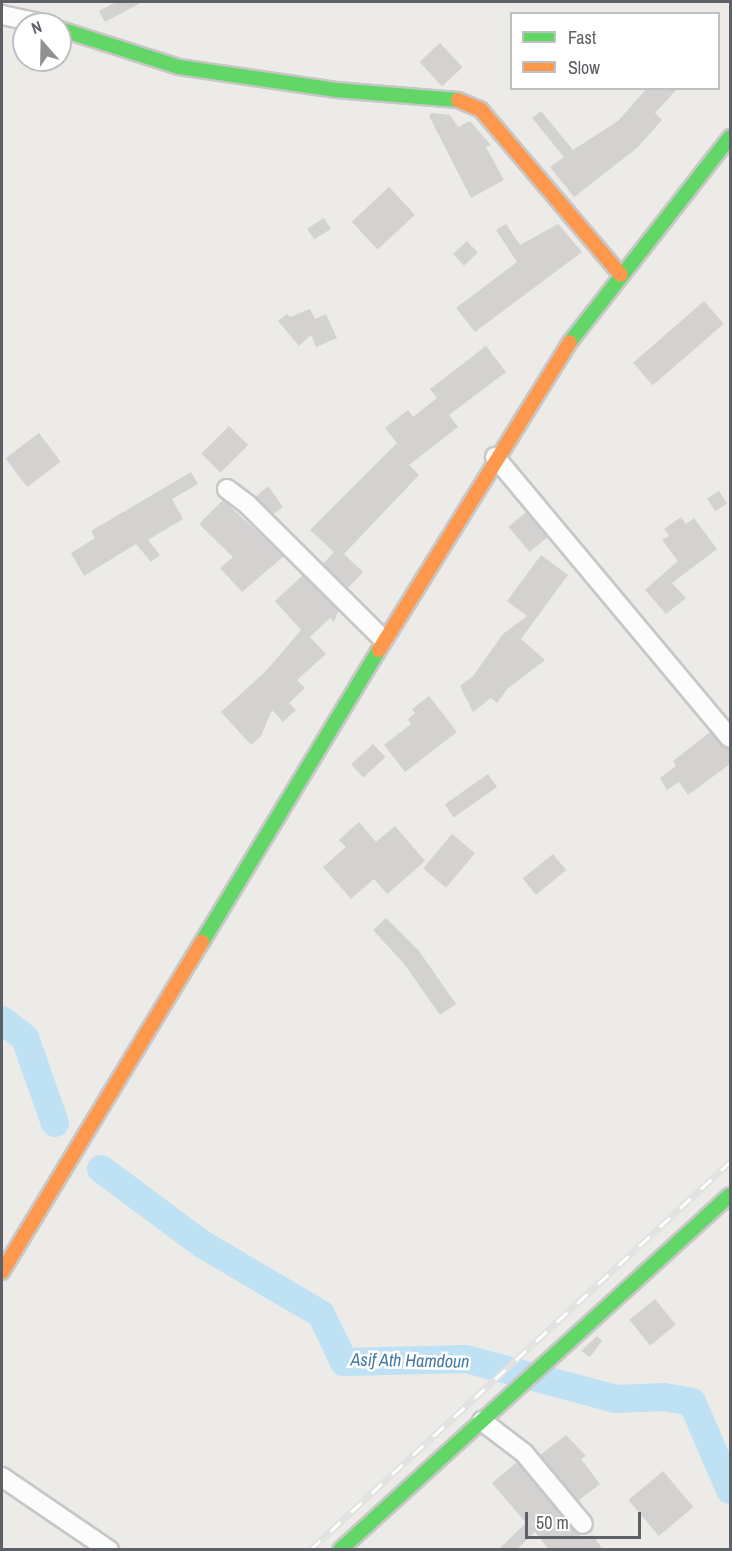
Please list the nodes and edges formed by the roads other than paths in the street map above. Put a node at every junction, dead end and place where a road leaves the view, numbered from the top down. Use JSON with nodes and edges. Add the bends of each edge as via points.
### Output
{"nodes":[{"id":1,"x":72,"y":32,"type":"edge"},
{"id":2,"x":730,"y":137,"type":"edge"},
{"id":3,"x":621,"y":275,"type":"junction"},
{"id":4,"x":495,"y":457,"type":"junction"},
{"id":5,"x":227,"y":489,"type":"dead end"},
{"id":6,"x":383,"y":639,"type":"junction"},
{"id":7,"x":730,"y":738,"type":"edge"},
{"id":8,"x":730,"y":1195,"type":"edge"},
{"id":9,"x":2,"y":1272,"type":"edge"},
{"id":10,"x":482,"y":1421,"type":"junction"},
{"id":11,"x":2,"y":1477,"type":"edge"},
{"id":12,"x":583,"y":1524,"type":"dead end"},
{"id":13,"x":109,"y":1550,"type":"edge"},
{"id":14,"x":340,"y":1550,"type":"edge"}],
"edges":[{"from":1,"to":3,"type":"main road","via":[[179,67],[246,73],[303,86],[464,101],[481,110]]},
{"from":2,"to":3,"type":"main road"},
{"from":3,"to":4,"type":"main road","via":[[548,374]]},
{"from":4,"to":6,"type":"main road"},
{"from":4,"to":7,"type":"street"},
{"from":5,"to":6,"type":"street","via":[[248,504]]},
{"from":6,"to":9,"type":"main road"},
{"from":8,"to":10,"type":"main road"},
{"from":10,"to":12,"type":"street","via":[[524,1453]]},
{"from":10,"to":14,"type":"main road"},
{"from":11,"to":13,"type":"street"}]}
